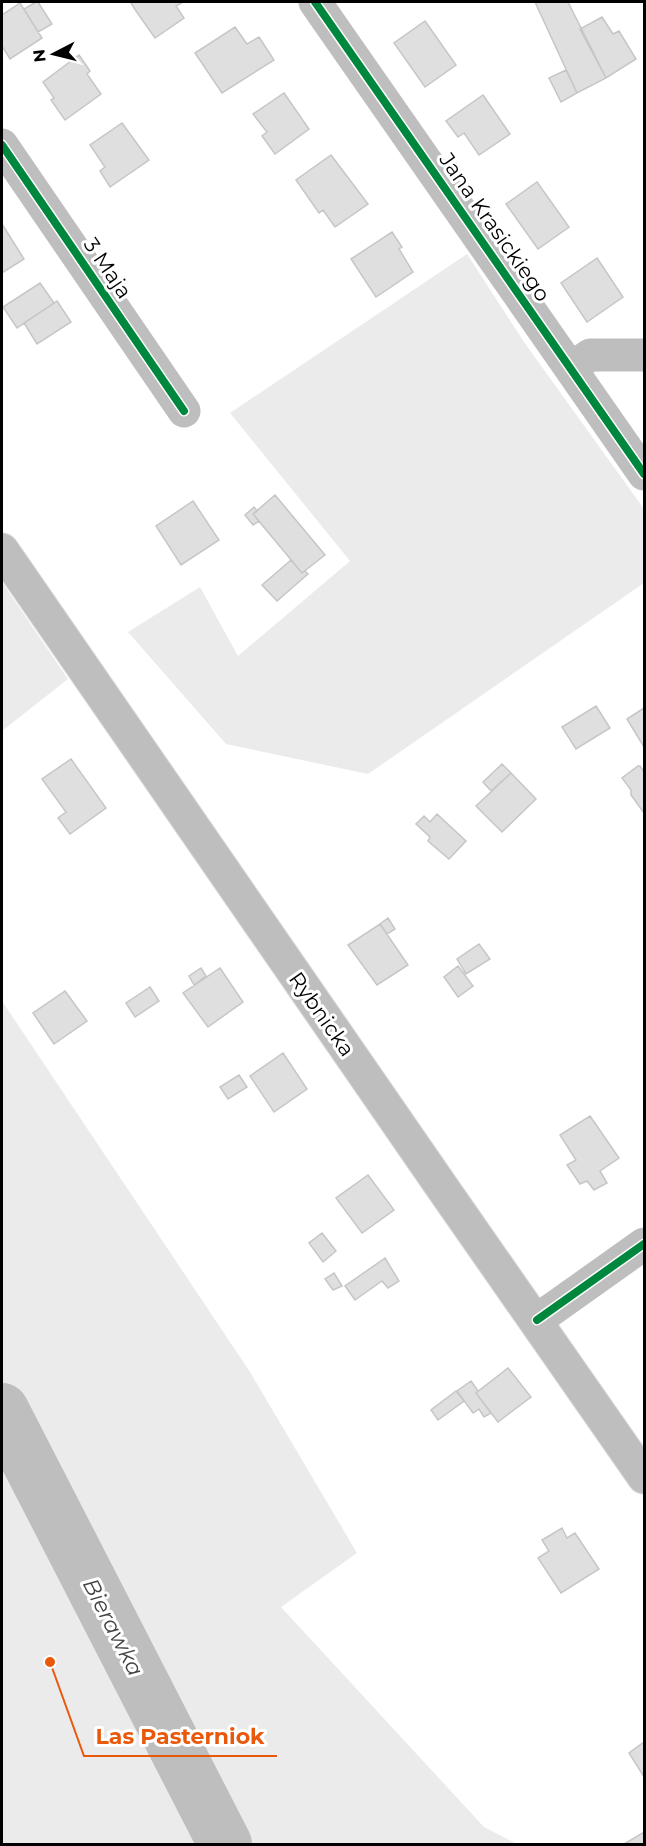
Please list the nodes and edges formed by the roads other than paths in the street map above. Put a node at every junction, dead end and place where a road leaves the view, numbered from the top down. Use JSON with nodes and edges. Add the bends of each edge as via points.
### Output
{"nodes":[{"id":1,"x":315,"y":2,"type":"edge"},
{"id":2,"x":2,"y":145,"type":"edge"},
{"id":3,"x":645,"y":355,"type":"edge"},
{"id":4,"x":572,"y":368,"type":"junction"},
{"id":5,"x":184,"y":411,"type":"dead end"},
{"id":6,"x":645,"y":474,"type":"edge"},
{"id":7,"x":2,"y":550,"type":"edge"},
{"id":8,"x":645,"y":1244,"type":"edge"},
{"id":9,"x":537,"y":1320,"type":"junction"},
{"id":10,"x":645,"y":1476,"type":"edge"}],
"edges":[{"from":1,"to":4,"type":"main road","name":"Jana Krasickiego"},
{"from":2,"to":5,"type":"main road","name":"3 Maja"},
{"from":3,"to":4,"type":"main road","via":[[590,355]]},
{"from":4,"to":6,"type":"main road","name":"Jana Krasickiego"},
{"from":7,"to":9,"type":"main road","name":"Rybnicka"},
{"from":8,"to":9,"type":"main road"},
{"from":9,"to":10,"type":"main road","name":"Rybnicka"}]}
